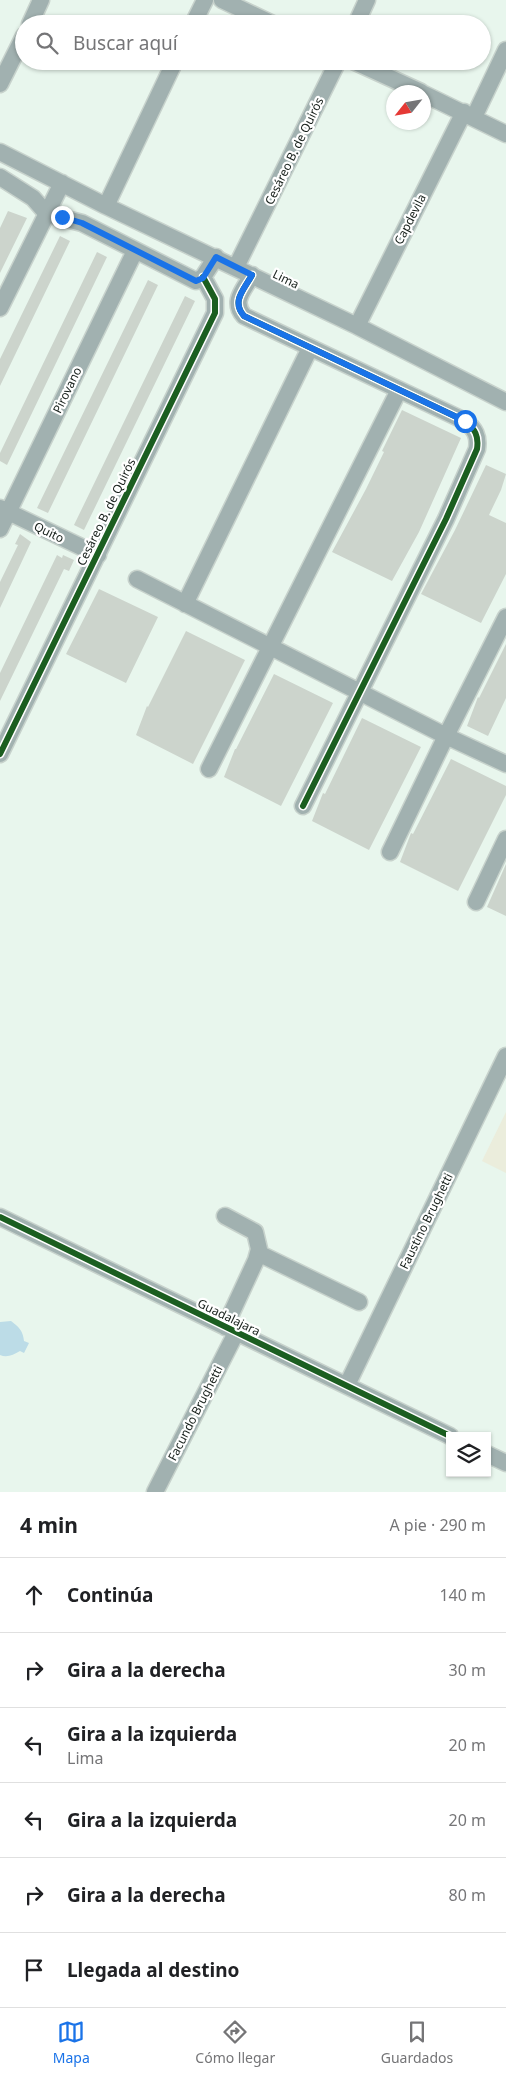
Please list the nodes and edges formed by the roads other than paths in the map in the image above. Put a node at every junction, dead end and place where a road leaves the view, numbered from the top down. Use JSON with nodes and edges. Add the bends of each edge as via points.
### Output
{"nodes":[{"id":1,"x":41,"y":0,"type":"edge"},
{"id":2,"x":205,"y":0,"type":"edge"},
{"id":3,"x":222,"y":0,"type":"edge"},
{"id":4,"x":367,"y":0,"type":"edge"},
{"id":5,"x":34,"y":15,"type":"edge"},
{"id":6,"x":198,"y":15,"type":"edge"},
{"id":7,"x":253,"y":15,"type":"edge"},
{"id":8,"x":360,"y":15,"type":"edge"},
{"id":9,"x":506,"y":50,"type":"edge"},
{"id":10,"x":15,"y":54,"type":"edge"},
{"id":11,"x":171,"y":70,"type":"edge"},
{"id":12,"x":334,"y":70,"type":"edge"},
{"id":13,"x":372,"y":70,"type":"edge"},
{"id":14,"x":0,"y":84,"type":"edge"},
{"id":15,"x":405,"y":85,"type":"edge"},
{"id":16,"x":431,"y":97,"type":"edge"},
{"id":17,"x":469,"y":115,"type":"junction"},
{"id":18,"x":506,"y":134,"type":"edge"},
{"id":19,"x":0,"y":152,"type":"edge"},
{"id":20,"x":0,"y":177,"type":"edge"},
{"id":21,"x":62,"y":183,"type":"junction"},
{"id":22,"x":106,"y":206,"type":"junction"},
{"id":23,"x":47,"y":214,"type":"junction"},
{"id":24,"x":134,"y":251,"type":"junction"},
{"id":25,"x":216,"y":257,"type":"junction"},
{"id":26,"x":236,"y":267,"type":"junction"},
{"id":27,"x":252,"y":275,"type":"junction"},
{"id":28,"x":203,"y":278,"type":"junction"},
{"id":29,"x":0,"y":308,"type":"edge"},
{"id":30,"x":356,"y":326,"type":"junction"},
{"id":31,"x":310,"y":348,"type":"junction"},
{"id":32,"x":399,"y":390,"type":"junction"},
{"id":33,"x":504,"y":396,"type":"edge"},
{"id":34,"x":4,"y":510,"type":"edge"},
{"id":35,"x":0,"y":529,"type":"edge"},
{"id":36,"x":98,"y":555,"type":"junction"},
{"id":37,"x":137,"y":579,"type":"dead end"},
{"id":38,"x":185,"y":604,"type":"junction"},
{"id":39,"x":506,"y":617,"type":"edge"},
{"id":40,"x":270,"y":647,"type":"junction"},
{"id":41,"x":360,"y":692,"type":"junction"},
{"id":42,"x":446,"y":736,"type":"junction"},
{"id":43,"x":0,"y":754,"type":"edge"},
{"id":44,"x":506,"y":764,"type":"edge"},
{"id":45,"x":209,"y":769,"type":"dead end"},
{"id":46,"x":303,"y":806,"type":"dead end"},
{"id":47,"x":506,"y":839,"type":"edge"},
{"id":48,"x":390,"y":852,"type":"dead end"},
{"id":49,"x":476,"y":902,"type":"dead end"},
{"id":50,"x":506,"y":1056,"type":"edge"},
{"id":51,"x":225,"y":1216,"type":"dead end"},
{"id":52,"x":0,"y":1217,"type":"edge"},
{"id":53,"x":258,"y":1253,"type":"junction"},
{"id":54,"x":359,"y":1302,"type":"dead end"},
{"id":55,"x":230,"y":1330,"type":"junction"},
{"id":56,"x":347,"y":1385,"type":"junction"},
{"id":57,"x":446,"y":1434,"type":"edge"},
{"id":58,"x":491,"y":1456,"type":"edge"},
{"id":59,"x":506,"y":1463,"type":"edge"},
{"id":60,"x":154,"y":1492,"type":"edge"}],
"edges":[{"from":1,"to":5,"type":"street"},
{"from":2,"to":6,"type":"street"},
{"from":3,"to":7,"type":"street"},
{"from":4,"to":8,"type":"street"},
{"from":9,"to":17,"type":"street","name":"Capdevila"},
{"from":10,"to":14,"type":"street"},
{"from":11,"to":22,"type":"street"},
{"from":12,"to":26,"type":"street","name":"Cesáreo B. de Quirós"},
{"from":13,"to":15,"type":"street"},
{"from":16,"to":17,"type":"street"},
{"from":17,"to":18,"type":"street"},
{"from":17,"to":30,"type":"street","name":"Capdevila"},
{"from":19,"to":21,"type":"street","name":"Lima"},
{"from":20,"to":23,"type":"street","via":[[33,198]]},
{"from":21,"to":22,"type":"street","name":"Lima"},
{"from":21,"to":23,"type":"street"},
{"from":22,"to":25,"type":"street","name":"Lima"},
{"from":23,"to":24,"type":"street","via":[[82,223]]},
{"from":23,"to":29,"type":"street"},
{"from":24,"to":28,"type":"street","via":[[196,281]]},
{"from":24,"to":34,"type":"street","name":"Pirovano"},
{"from":25,"to":26,"type":"street","name":"Lima"},
{"from":25,"to":28,"type":"street"},
{"from":26,"to":27,"type":"street","name":"Lima"},
{"from":27,"to":30,"type":"street","name":"Lima"},
{"from":27,"to":31,"type":"street","via":[[237,301],[244,316]]},
{"from":28,"to":36,"type":"street","name":"Cesáreo B. de Quirós","via":[[215,299],[215,313]]},
{"from":30,"to":33,"type":"street","name":"Lima"},
{"from":31,"to":32,"type":"street"},
{"from":31,"to":38,"type":"street"},
{"from":32,"to":40,"type":"street"},
{"from":32,"to":41,"type":"street","via":[[465,421],[473,428],[478,440],[446,519]]},
{"from":34,"to":35,"type":"street","name":"Pirovano"},
{"from":34,"to":36,"type":"street","name":"Quito"},
{"from":36,"to":43,"type":"street","name":"Cesáreo B. de Quirós"},
{"from":37,"to":38,"type":"street"},
{"from":38,"to":40,"type":"street"},
{"from":39,"to":42,"type":"street"},
{"from":40,"to":41,"type":"street"},
{"from":40,"to":45,"type":"street"},
{"from":41,"to":42,"type":"street"},
{"from":41,"to":46,"type":"street"},
{"from":42,"to":44,"type":"street"},
{"from":42,"to":48,"type":"street"},
{"from":47,"to":49,"type":"street"},
{"from":50,"to":56,"type":"street","name":"Faustino Brughetti"},
{"from":51,"to":53,"type":"street","via":[[255,1232]]},
{"from":52,"to":55,"type":"street","name":"Guadalajara"},
{"from":53,"to":54,"type":"street"},
{"from":53,"to":55,"type":"street","name":"Facundo Brughetti"},
{"from":55,"to":56,"type":"street","name":"Guadalajara"},
{"from":55,"to":60,"type":"street","name":"Facundo Brughetti"},
{"from":56,"to":57,"type":"street","name":"Guadalajara"},
{"from":58,"to":59,"type":"street"}]}
